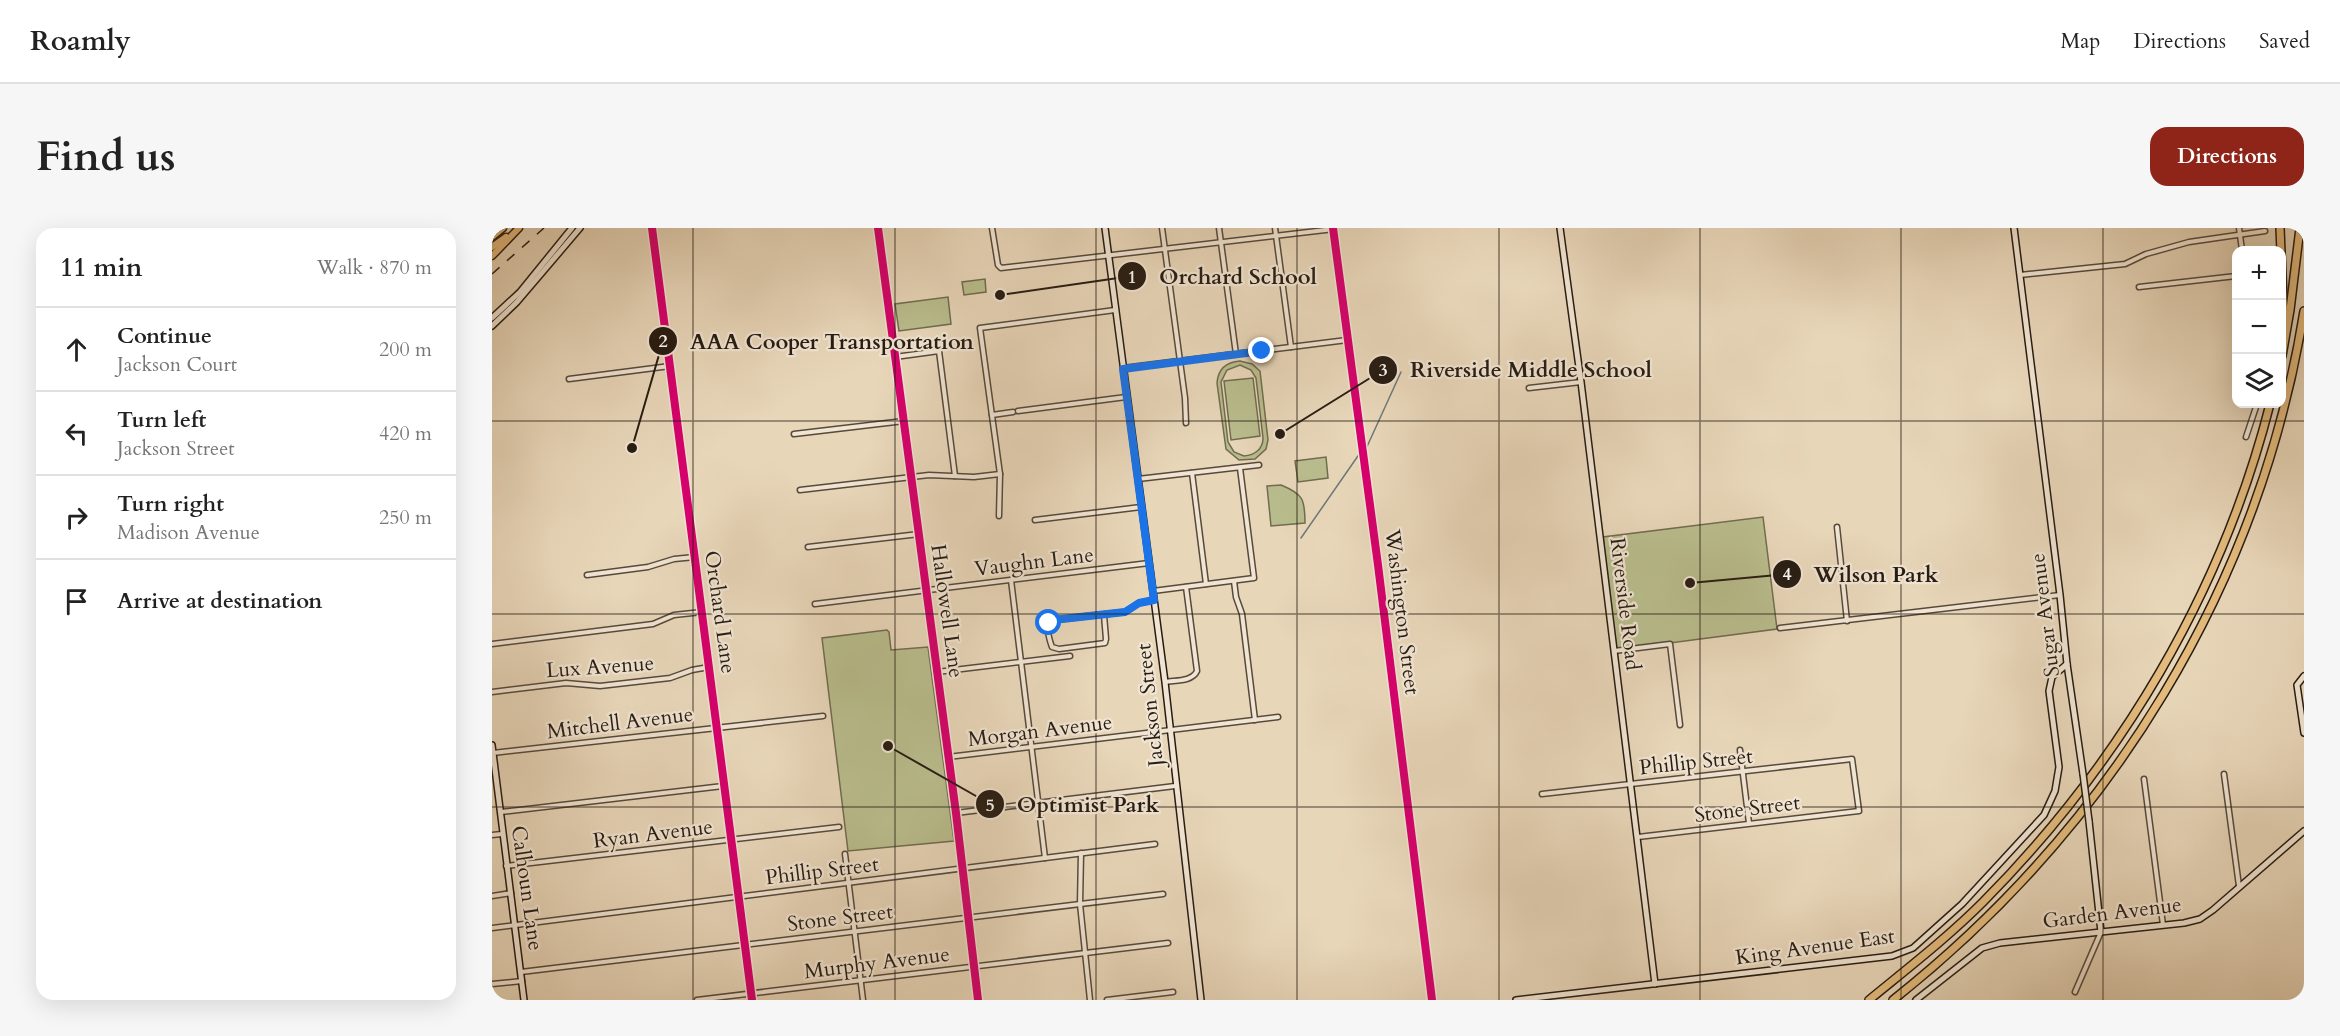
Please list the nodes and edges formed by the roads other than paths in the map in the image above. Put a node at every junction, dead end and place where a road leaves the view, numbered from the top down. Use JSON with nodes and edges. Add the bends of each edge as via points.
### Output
{"nodes":[{"id":1,"x":503,"y":228,"type":"edge"},
{"id":2,"x":518,"y":228,"type":"edge"},
{"id":3,"x":572,"y":228,"type":"edge"},
{"id":4,"x":580,"y":228,"type":"edge"},
{"id":5,"x":652,"y":228,"type":"edge"},
{"id":6,"x":878,"y":228,"type":"edge"},
{"id":7,"x":992,"y":228,"type":"edge"},
{"id":8,"x":1105,"y":228,"type":"edge"},
{"id":9,"x":1162,"y":228,"type":"edge"},
{"id":10,"x":1219,"y":228,"type":"edge"},
{"id":11,"x":1275,"y":228,"type":"edge"},
{"id":12,"x":1560,"y":228,"type":"edge"},
{"id":13,"x":2014,"y":228,"type":"edge"},
{"id":14,"x":2239,"y":228,"type":"edge"},
{"id":15,"x":2280,"y":228,"type":"edge"},
{"id":16,"x":2300,"y":228,"type":"edge"},
{"id":17,"x":1333,"y":229,"type":"edge"},
{"id":18,"x":2265,"y":231,"type":"dead end"},
{"id":19,"x":2240,"y":234,"type":"junction"},
{"id":20,"x":1276,"y":235,"type":"junction"},
{"id":21,"x":492,"y":237,"type":"edge"},
{"id":22,"x":1221,"y":241,"type":"junction"},
{"id":23,"x":2242,"y":246,"type":"edge"},
{"id":24,"x":492,"y":247,"type":"edge"},
{"id":25,"x":1165,"y":248,"type":"junction"},
{"id":26,"x":1107,"y":255,"type":"junction"},
{"id":27,"x":492,"y":256,"type":"edge"},
{"id":28,"x":2019,"y":275,"type":"junction"},
{"id":29,"x":2232,"y":276,"type":"edge"},
{"id":30,"x":2139,"y":287,"type":"dead end"},
{"id":31,"x":2284,"y":300,"type":"edge"},
{"id":32,"x":1115,"y":310,"type":"junction"},
{"id":33,"x":2304,"y":311,"type":"edge"},
{"id":34,"x":492,"y":318,"type":"edge"},
{"id":35,"x":492,"y":326,"type":"edge"},
{"id":36,"x":2304,"y":329,"type":"edge"},
{"id":37,"x":2299,"y":339,"type":"junction"},
{"id":38,"x":1347,"y":340,"type":"junction"},
{"id":39,"x":1290,"y":347,"type":"junction"},
{"id":40,"x":1236,"y":354,"type":"junction"},
{"id":41,"x":2282,"y":354,"type":"edge"},
{"id":42,"x":895,"y":357,"type":"junction"},
{"id":43,"x":1180,"y":361,"type":"junction"},
{"id":44,"x":670,"y":366,"type":"junction"},
{"id":45,"x":1123,"y":369,"type":"junction"},
{"id":46,"x":569,"y":379,"type":"dead end"},
{"id":47,"x":1581,"y":382,"type":"junction"},
{"id":48,"x":1529,"y":388,"type":"dead end"},
{"id":49,"x":1126,"y":397,"type":"junction"},
{"id":50,"x":2256,"y":408,"type":"edge"},
{"id":51,"x":2268,"y":408,"type":"edge"},
{"id":52,"x":992,"y":415,"type":"junction"},
{"id":53,"x":903,"y":421,"type":"junction"},
{"id":54,"x":1186,"y":423,"type":"dead end"},
{"id":55,"x":794,"y":434,"type":"dead end"},
{"id":56,"x":2246,"y":437,"type":"dead end"},
{"id":57,"x":1259,"y":465,"type":"dead end"},
{"id":58,"x":1240,"y":468,"type":"junction"},
{"id":59,"x":1192,"y":473,"type":"junction"},
{"id":60,"x":1000,"y":474,"type":"junction"},
{"id":61,"x":955,"y":476,"type":"junction"},
{"id":62,"x":911,"y":477,"type":"junction"},
{"id":63,"x":1137,"y":479,"type":"junction"},
{"id":64,"x":800,"y":490,"type":"dead end"},
{"id":65,"x":1141,"y":507,"type":"junction"},
{"id":66,"x":999,"y":516,"type":"dead end"},
{"id":67,"x":1035,"y":520,"type":"dead end"},
{"id":68,"x":1837,"y":527,"type":"dead end"},
{"id":69,"x":919,"y":534,"type":"junction"},
{"id":70,"x":808,"y":547,"type":"dead end"},
{"id":71,"x":695,"y":557,"type":"junction"},
{"id":72,"x":1150,"y":563,"type":"junction"},
{"id":73,"x":587,"y":574,"type":"dead end"},
{"id":74,"x":1011,"y":580,"type":"junction"},
{"id":75,"x":1234,"y":581,"type":"junction"},
{"id":76,"x":1206,"y":584,"type":"junction"},
{"id":77,"x":1186,"y":587,"type":"junction"},
{"id":78,"x":926,"y":590,"type":"junction"},
{"id":79,"x":1153,"y":591,"type":"junction"},
{"id":80,"x":2060,"y":595,"type":"junction"},
{"id":81,"x":1154,"y":600,"type":"junction"},
{"id":82,"x":815,"y":604,"type":"dead end"},
{"id":83,"x":703,"y":612,"type":"junction"},
{"id":84,"x":1104,"y":615,"type":"junction"},
{"id":85,"x":1846,"y":621,"type":"junction"},
{"id":86,"x":1780,"y":628,"type":"dead end"},
{"id":87,"x":492,"y":644,"type":"edge"},
{"id":88,"x":1614,"y":651,"type":"junction"},
{"id":89,"x":1070,"y":656,"type":"dead end"},
{"id":90,"x":1022,"y":662,"type":"junction"},
{"id":91,"x":2067,"y":664,"type":"junction"},
{"id":92,"x":710,"y":667,"type":"junction"},
{"id":93,"x":938,"y":672,"type":"junction"},
{"id":94,"x":2304,"y":676,"type":"edge"},
{"id":95,"x":1165,"y":682,"type":"junction"},
{"id":96,"x":492,"y":692,"type":"edge"},
{"id":97,"x":823,"y":716,"type":"dead end"},
{"id":98,"x":1278,"y":717,"type":"dead end"},
{"id":99,"x":1255,"y":720,"type":"junction"},
{"id":100,"x":1680,"y":725,"type":"dead end"},
{"id":101,"x":717,"y":727,"type":"junction"},
{"id":102,"x":1169,"y":730,"type":"junction"},
{"id":103,"x":2304,"y":733,"type":"edge"},
{"id":104,"x":492,"y":745,"type":"edge"},
{"id":105,"x":1032,"y":747,"type":"junction"},
{"id":106,"x":1740,"y":750,"type":"dead end"},
{"id":107,"x":493,"y":754,"type":"edge"},
{"id":108,"x":948,"y":757,"type":"junction"},
{"id":109,"x":1743,"y":772,"type":"junction"},
{"id":110,"x":2224,"y":774,"type":"dead end"},
{"id":111,"x":2144,"y":778,"type":"dead end"},
{"id":112,"x":1630,"y":784,"type":"junction"},
{"id":113,"x":723,"y":786,"type":"junction"},
{"id":114,"x":1175,"y":786,"type":"junction"},
{"id":115,"x":1542,"y":795,"type":"dead end"},
{"id":116,"x":1039,"y":802,"type":"junction"},
{"id":117,"x":1860,"y":811,"type":"joint"},
{"id":118,"x":500,"y":812,"type":"junction"},
{"id":119,"x":956,"y":813,"type":"junction"},
{"id":120,"x":1749,"y":824,"type":"junction"},
{"id":121,"x":839,"y":827,"type":"dead end"},
{"id":122,"x":2304,"y":831,"type":"edge"},
{"id":123,"x":502,"y":834,"type":"junction"},
{"id":124,"x":492,"y":835,"type":"edge"},
{"id":125,"x":1638,"y":837,"type":"junction"},
{"id":126,"x":730,"y":840,"type":"junction"},
{"id":127,"x":1155,"y":844,"type":"dead end"},
{"id":128,"x":1081,"y":853,"type":"junction"},
{"id":129,"x":845,"y":854,"type":"dead end"},
{"id":130,"x":1045,"y":858,"type":"junction"},
{"id":131,"x":506,"y":866,"type":"junction"},
{"id":132,"x":963,"y":868,"type":"junction"},
{"id":133,"x":849,"y":883,"type":"junction"},
{"id":134,"x":2239,"y":886,"type":"junction"},
{"id":135,"x":511,"y":893,"type":"junction"},
{"id":136,"x":1163,"y":894,"type":"dead end"},
{"id":137,"x":492,"y":896,"type":"edge"},
{"id":138,"x":738,"y":897,"type":"junction"},
{"id":139,"x":1080,"y":904,"type":"junction"},
{"id":140,"x":968,"y":917,"type":"junction"},
{"id":141,"x":515,"y":925,"type":"junction"},
{"id":142,"x":2163,"y":925,"type":"junction"},
{"id":143,"x":492,"y":928,"type":"edge"},
{"id":144,"x":855,"y":931,"type":"junction"},
{"id":145,"x":2101,"y":932,"type":"junction"},
{"id":146,"x":1168,"y":943,"type":"dead end"},
{"id":147,"x":744,"y":944,"type":"junction"},
{"id":148,"x":1086,"y":953,"type":"junction"},
{"id":149,"x":975,"y":966,"type":"junction"},
{"id":150,"x":521,"y":972,"type":"junction"},
{"id":151,"x":522,"y":981,"type":"junction"},
{"id":152,"x":861,"y":981,"type":"junction"},
{"id":153,"x":492,"y":984,"type":"edge"},
{"id":154,"x":1655,"y":984,"type":"junction"},
{"id":155,"x":1173,"y":992,"type":"dead end"},
{"id":156,"x":2075,"y":992,"type":"dead end"},
{"id":157,"x":751,"y":997,"type":"edge"},
{"id":158,"x":524,"y":1000,"type":"edge"},
{"id":159,"x":697,"y":1000,"type":"edge"},
{"id":160,"x":863,"y":1000,"type":"edge"},
{"id":161,"x":978,"y":1000,"type":"edge"},
{"id":162,"x":1090,"y":1000,"type":"edge"},
{"id":163,"x":1107,"y":1000,"type":"edge"},
{"id":164,"x":1201,"y":1000,"type":"edge"},
{"id":165,"x":1432,"y":1000,"type":"edge"},
{"id":166,"x":1516,"y":1000,"type":"edge"},
{"id":167,"x":1869,"y":1000,"type":"edge"},
{"id":168,"x":1893,"y":1000,"type":"edge"},
{"id":169,"x":1916,"y":1000,"type":"edge"}],
"edges":[{"from":1,"to":21,"type":"main road"},
{"from":2,"to":24,"type":"main road"},
{"from":2,"to":27,"type":"main road"},
{"from":3,"to":34,"type":"street","via":[[520,292]]},
{"from":4,"to":35,"type":"street"},
{"from":5,"to":44,"type":"street","name":"Orchard Lane"},
{"from":6,"to":42,"type":"street","name":"Hallowell Lane"},
{"from":7,"to":26,"type":"street","via":[[1001,268]]},
{"from":8,"to":26,"type":"street","name":"Jackson Street"},
{"from":9,"to":25,"type":"street"},
{"from":10,"to":22,"type":"street"},
{"from":11,"to":20,"type":"street"},
{"from":12,"to":47,"type":"street","name":"Riverside Road"},
{"from":13,"to":28,"type":"street","name":"Sugar Avenue"},
{"from":14,"to":19,"type":"street"},
{"from":15,"to":31,"type":"highway"},
{"from":16,"to":41,"type":"highway"},
{"from":17,"to":20,"type":"street"},
{"from":17,"to":38,"type":"street","name":"Washington Street"},
{"from":18,"to":19,"type":"street"},
{"from":19,"to":23,"type":"street"},
{"from":19,"to":28,"type":"street","via":[[2189,242],[2125,264]]},
{"from":20,"to":22,"type":"street"},
{"from":20,"to":39,"type":"street"},
{"from":22,"to":25,"type":"street"},
{"from":22,"to":40,"type":"street"},
{"from":25,"to":26,"type":"street"},
{"from":25,"to":43,"type":"street"},
{"from":26,"to":32,"type":"street","name":"Jackson Street"},
{"from":28,"to":80,"type":"street","name":"Sugar Avenue"},
{"from":29,"to":30,"type":"street"},
{"from":32,"to":45,"type":"street","name":"Jackson Street"},
{"from":32,"to":52,"type":"street","via":[[980,328]]},
{"from":33,"to":37,"type":"highway"},
{"from":36,"to":37,"type":"highway"},
{"from":37,"to":168,"type":"highway","via":[[2281,419],[2249,519],[2207,617],[2159,703],[2104,786],[2029,875],[1955,948]]},
{"from":38,"to":39,"type":"street"},
{"from":38,"to":165,"type":"street","name":"Washington Street"},
{"from":39,"to":40,"type":"street"},
{"from":40,"to":43,"type":"street"},
{"from":42,"to":53,"type":"street","name":"Hallowell Lane"},
{"from":42,"to":61,"type":"street","via":[[939,351]]},
{"from":43,"to":45,"type":"street"},
{"from":43,"to":54,"type":"street"},
{"from":44,"to":46,"type":"street"},
{"from":44,"to":71,"type":"street","name":"Orchard Lane"},
{"from":45,"to":49,"type":"street","name":"Jackson Street"},
{"from":47,"to":48,"type":"street"},
{"from":47,"to":88,"type":"street","name":"Riverside Road"},
{"from":49,"to":52,"type":"street"},
{"from":49,"to":63,"type":"street","name":"Jackson Street"},
{"from":50,"to":56,"type":"street"},
{"from":51,"to":167,"type":"highway","via":[[2236,514],[2217,561],[2171,652],[2122,735],[2018,865],[1945,937]]},
{"from":52,"to":60,"type":"street"},
{"from":53,"to":55,"type":"street"},
{"from":53,"to":62,"type":"street","name":"Hallowell Lane"},
{"from":57,"to":58,"type":"street"},
{"from":58,"to":59,"type":"street"},
{"from":58,"to":75,"type":"street","via":[[1254,578]]},
{"from":59,"to":63,"type":"street"},
{"from":59,"to":76,"type":"street"},
{"from":60,"to":61,"type":"street"},
{"from":60,"to":66,"type":"street"},
{"from":61,"to":62,"type":"street"},
{"from":62,"to":64,"type":"street"},
{"from":62,"to":69,"type":"street","name":"Hallowell Lane"},
{"from":63,"to":65,"type":"street","name":"Jackson Street"},
{"from":65,"to":67,"type":"street"},
{"from":65,"to":72,"type":"street","name":"Jackson Street"},
{"from":68,"to":85,"type":"street"},
{"from":69,"to":70,"type":"street"},
{"from":69,"to":78,"type":"street","name":"Hallowell Lane"},
{"from":71,"to":73,"type":"street"},
{"from":71,"to":83,"type":"street","name":"Orchard Lane"},
{"from":72,"to":74,"type":"street","name":"Vaughn Lane"},
{"from":72,"to":79,"type":"street","name":"Jackson Street"},
{"from":74,"to":78,"type":"street","name":"Vaughn Lane"},
{"from":74,"to":90,"type":"street"},
{"from":75,"to":76,"type":"street"},
{"from":75,"to":99,"type":"street"},
{"from":76,"to":77,"type":"street"},
{"from":77,"to":79,"type":"street"},
{"from":77,"to":95,"type":"street","via":[[1197,670],[1190,678]]},
{"from":78,"to":82,"type":"street","name":"Vaughn Lane"},
{"from":78,"to":93,"type":"street","name":"Hallowell Lane"},
{"from":79,"to":81,"type":"street","name":"Jackson Street"},
{"from":80,"to":85,"type":"street"},
{"from":80,"to":91,"type":"street","name":"Sugar Avenue"},
{"from":81,"to":84,"type":"street","via":[[1139,603],[1129,611]]},
{"from":81,"to":95,"type":"street","name":"Jackson Street"},
{"from":83,"to":87,"type":"street","via":[[674,615],[653,624]]},
{"from":83,"to":92,"type":"street","name":"Orchard Lane"},
{"from":84,"to":84,"type":"street","via":[[1050,621],[1052,647],[1104,643]]},
{"from":85,"to":86,"type":"street"},
{"from":88,"to":100,"type":"street","via":[[1670,644]]},
{"from":88,"to":112,"type":"street","name":"Riverside Road"},
{"from":89,"to":90,"type":"street"},
{"from":90,"to":93,"type":"street"},
{"from":90,"to":105,"type":"street"},
{"from":91,"to":145,"type":"street","name":"Sugar Avenue","bridge":true},
{"from":91,"to":154,"type":"street","name":"King Avenue East","via":[[2052,677],[2049,692],[2059,767],[2055,792],[2044,815],[1983,884],[1913,948],[1892,956]]},
{"from":92,"to":96,"type":"street","name":"Lux Avenue","via":[[670,678],[600,686],[566,683]]},
{"from":92,"to":101,"type":"street","name":"Orchard Lane"},
{"from":93,"to":108,"type":"street","name":"Hallowell Lane"},
{"from":94,"to":103,"type":"street","via":[[2297,685]]},
{"from":95,"to":102,"type":"street","name":"Jackson Street"},
{"from":97,"to":101,"type":"street","name":"Mitchell Avenue"},
{"from":98,"to":99,"type":"street","name":"Morgan Avenue"},
{"from":99,"to":102,"type":"street","name":"Morgan Avenue"},
{"from":101,"to":107,"type":"street","name":"Mitchell Avenue"},
{"from":101,"to":113,"type":"street","name":"Orchard Lane"},
{"from":102,"to":105,"type":"street","name":"Morgan Avenue"},
{"from":102,"to":114,"type":"street","name":"Jackson Street"},
{"from":104,"to":107,"type":"street","name":"Calhoun Lane"},
{"from":105,"to":108,"type":"street","name":"Morgan Avenue"},
{"from":105,"to":116,"type":"street"},
{"from":106,"to":109,"type":"street"},
{"from":107,"to":118,"type":"street","name":"Calhoun Lane"},
{"from":108,"to":119,"type":"street","name":"Hallowell Lane"},
{"from":109,"to":112,"type":"street","name":"Phillip Street"},
{"from":109,"to":117,"type":"street","name":"Phillip Street","via":[[1852,759]]},
{"from":109,"to":120,"type":"street"},
{"from":110,"to":134,"type":"street"},
{"from":111,"to":142,"type":"street"},
{"from":112,"to":115,"type":"street","name":"Phillip Street"},
{"from":112,"to":125,"type":"street","name":"Riverside Road"},
{"from":113,"to":118,"type":"street"},
{"from":113,"to":126,"type":"street","name":"Orchard Lane"},
{"from":114,"to":116,"type":"street"},
{"from":114,"to":164,"type":"street","name":"Jackson Street"},
{"from":116,"to":119,"type":"street"},
{"from":116,"to":130,"type":"street"},
{"from":117,"to":120,"type":"street","name":"Stone Street"},
{"from":118,"to":123,"type":"street","name":"Calhoun Lane"},
{"from":119,"to":132,"type":"street","name":"Hallowell Lane"},
{"from":120,"to":125,"type":"street","name":"Stone Street"},
{"from":121,"to":126,"type":"street","name":"Ryan Avenue"},
{"from":122,"to":134,"type":"street","name":"Garden Avenue"},
{"from":123,"to":124,"type":"street"},
{"from":123,"to":131,"type":"street","name":"Calhoun Lane"},
{"from":125,"to":154,"type":"street","name":"Riverside Road"},
{"from":126,"to":131,"type":"street","name":"Ryan Avenue"},
{"from":126,"to":138,"type":"street","name":"Orchard Lane"},
{"from":127,"to":128,"type":"street","name":"Phillip Street"},
{"from":128,"to":130,"type":"street","name":"Phillip Street"},
{"from":128,"to":139,"type":"street"},
{"from":129,"to":133,"type":"street"},
{"from":130,"to":132,"type":"street","name":"Phillip Street"},
{"from":131,"to":135,"type":"street","name":"Calhoun Lane"},
{"from":132,"to":133,"type":"street","name":"Phillip Street"},
{"from":132,"to":140,"type":"street","name":"Hallowell Lane"},
{"from":133,"to":138,"type":"street","name":"Phillip Street"},
{"from":133,"to":144,"type":"street"},
{"from":134,"to":142,"type":"street","name":"Garden Avenue","via":[[2200,919]]},
{"from":135,"to":137,"type":"street"},
{"from":135,"to":141,"type":"street","name":"Calhoun Lane"},
{"from":136,"to":139,"type":"street","name":"Stone Street"},
{"from":138,"to":141,"type":"street","name":"Phillip Street"},
{"from":138,"to":147,"type":"street","name":"Orchard Lane"},
{"from":139,"to":140,"type":"street","name":"Stone Street"},
{"from":139,"to":148,"type":"street"},
{"from":140,"to":144,"type":"street","name":"Stone Street"},
{"from":140,"to":149,"type":"street","name":"Hallowell Lane"},
{"from":141,"to":143,"type":"street","name":"Phillip Street"},
{"from":141,"to":150,"type":"street","name":"Calhoun Lane"},
{"from":142,"to":145,"type":"street","name":"Garden Avenue"},
{"from":144,"to":147,"type":"street","name":"Stone Street"},
{"from":144,"to":152,"type":"street"},
{"from":145,"to":156,"type":"street"},
{"from":145,"to":169,"type":"street","name":"Garden Avenue","via":[[1982,948]]},
{"from":146,"to":148,"type":"street","name":"Murphy Avenue"},
{"from":147,"to":150,"type":"street","name":"Stone Street"},
{"from":147,"to":157,"type":"street","name":"Orchard Lane"},
{"from":148,"to":149,"type":"street","name":"Murphy Avenue"},
{"from":148,"to":162,"type":"street"},
{"from":149,"to":152,"type":"street","name":"Murphy Avenue"},
{"from":149,"to":161,"type":"street","name":"Hallowell Lane"},
{"from":150,"to":151,"type":"street","name":"Calhoun Lane"},
{"from":151,"to":153,"type":"street"},
{"from":151,"to":158,"type":"street","name":"Calhoun Lane"},
{"from":152,"to":157,"type":"street","name":"Murphy Avenue"},
{"from":152,"to":160,"type":"street"},
{"from":154,"to":166,"type":"street","name":"King Avenue East"},
{"from":155,"to":163,"type":"street"},
{"from":157,"to":159,"type":"street","name":"Murphy Avenue"}]}
